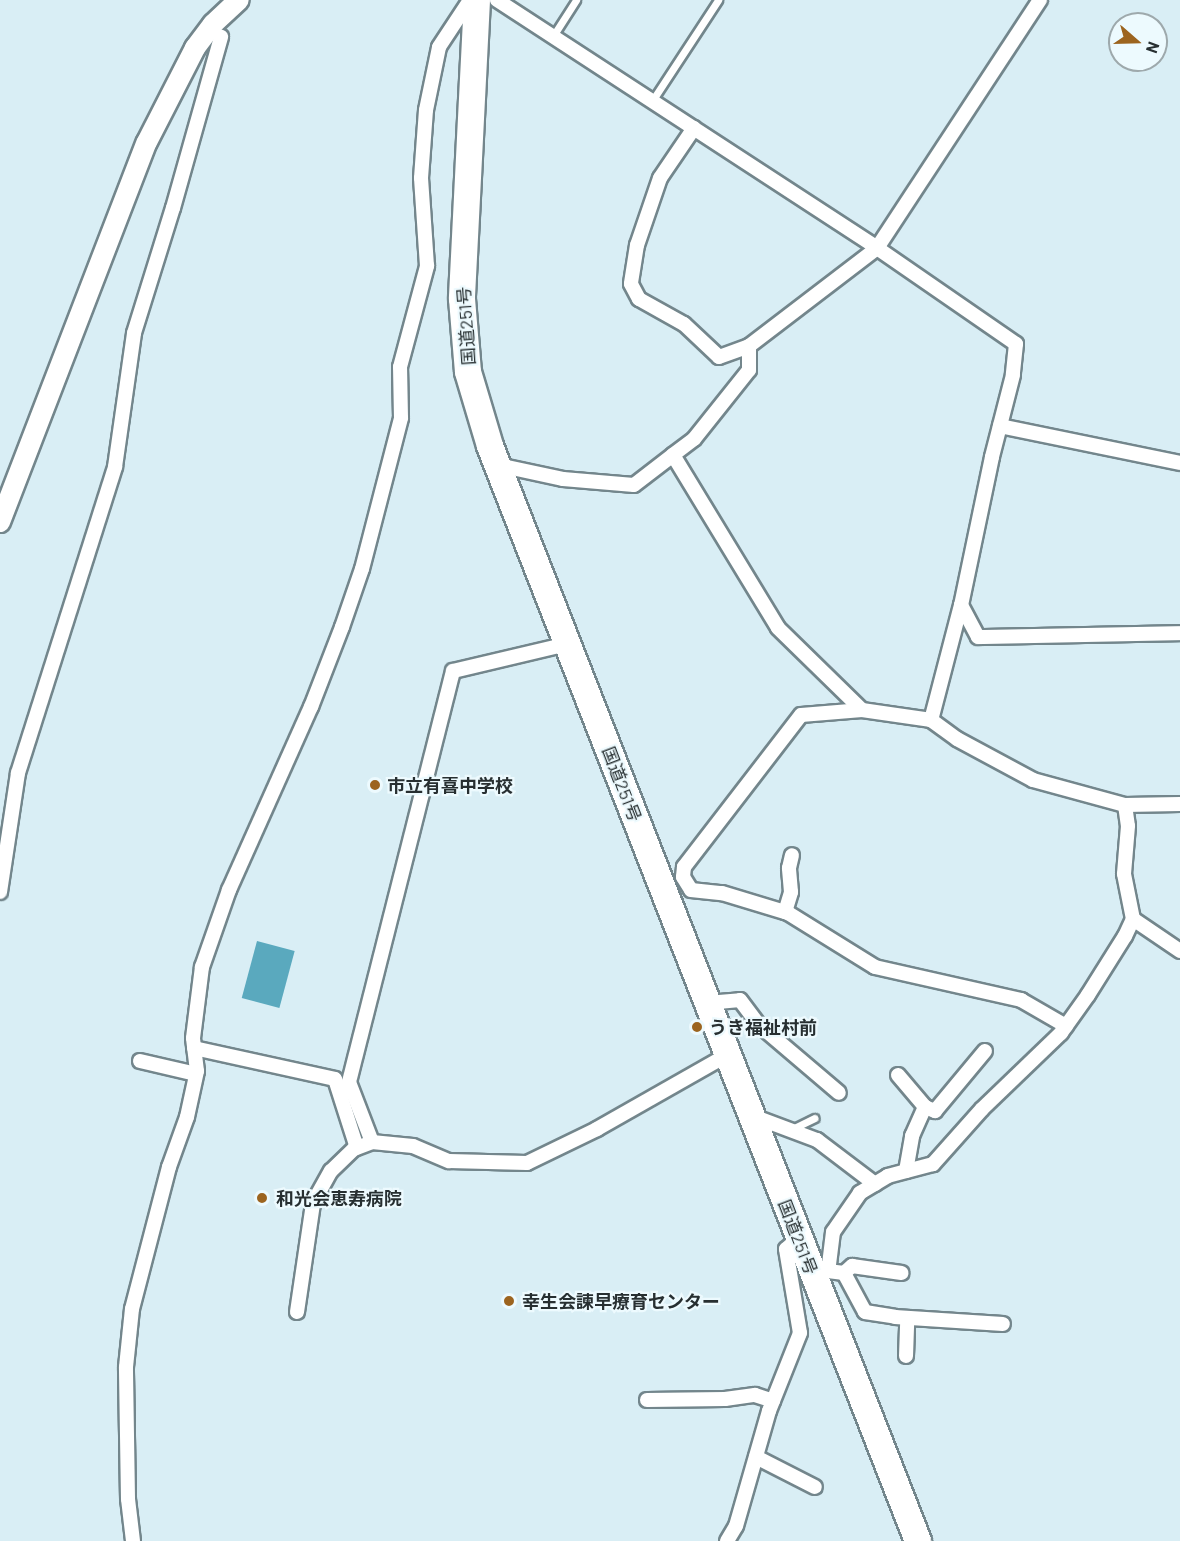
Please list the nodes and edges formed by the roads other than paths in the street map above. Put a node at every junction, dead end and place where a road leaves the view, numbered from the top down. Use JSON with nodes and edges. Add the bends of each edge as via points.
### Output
{"nodes":[{"id":1,"x":239,"y":0,"type":"edge"},
{"id":2,"x":470,"y":0,"type":"edge"},
{"id":3,"x":477,"y":0,"type":"edge"},
{"id":4,"x":497,"y":0,"type":"edge"},
{"id":5,"x":576,"y":0,"type":"edge"},
{"id":6,"x":718,"y":0,"type":"edge"},
{"id":7,"x":1040,"y":0,"type":"edge"},
{"id":8,"x":553,"y":36,"type":"junction"},
{"id":9,"x":221,"y":37,"type":"dead end"},
{"id":10,"x":652,"y":101,"type":"junction"},
{"id":11,"x":694,"y":128,"type":"junction"},
{"id":12,"x":878,"y":248,"type":"junction"},
{"id":13,"x":749,"y":346,"type":"junction"},
{"id":14,"x":1000,"y":426,"type":"junction"},
{"id":15,"x":673,"y":455,"type":"junction"},
{"id":16,"x":1180,"y":463,"type":"edge"},
{"id":17,"x":498,"y":465,"type":"junction"},
{"id":18,"x":0,"y":522,"type":"edge"},
{"id":19,"x":961,"y":605,"type":"junction"},
{"id":20,"x":1180,"y":633,"type":"edge"},
{"id":21,"x":567,"y":644,"type":"junction"},
{"id":22,"x":862,"y":710,"type":"junction"},
{"id":23,"x":931,"y":720,"type":"junction"},
{"id":24,"x":1180,"y":804,"type":"edge"},
{"id":25,"x":1125,"y":805,"type":"junction"},
{"id":26,"x":792,"y":855,"type":"dead end"},
{"id":27,"x":0,"y":892,"type":"edge"},
{"id":28,"x":785,"y":912,"type":"junction"},
{"id":29,"x":1133,"y":919,"type":"junction"},
{"id":30,"x":1180,"y":951,"type":"edge"},
{"id":31,"x":707,"y":1003,"type":"junction"},
{"id":32,"x":1066,"y":1026,"type":"junction"},
{"id":33,"x":194,"y":1048,"type":"junction"},
{"id":34,"x":985,"y":1051,"type":"dead end"},
{"id":35,"x":727,"y":1055,"type":"junction"},
{"id":36,"x":140,"y":1061,"type":"dead end"},
{"id":37,"x":196,"y":1074,"type":"junction"},
{"id":38,"x":898,"y":1076,"type":"dead end"},
{"id":39,"x":839,"y":1093,"type":"dead end"},
{"id":40,"x":925,"y":1107,"type":"junction"},
{"id":41,"x":750,"y":1115,"type":"junction"},
{"id":42,"x":815,"y":1118,"type":"dead end"},
{"id":43,"x":792,"y":1129,"type":"junction"},
{"id":44,"x":372,"y":1142,"type":"junction"},
{"id":45,"x":357,"y":1148,"type":"junction"},
{"id":46,"x":906,"y":1171,"type":"junction"},
{"id":47,"x":875,"y":1184,"type":"junction"},
{"id":48,"x":798,"y":1239,"type":"junction"},
{"id":49,"x":844,"y":1273,"type":"junction"},
{"id":50,"x":820,"y":1274,"type":"junction"},
{"id":51,"x":902,"y":1274,"type":"dead end"},
{"id":52,"x":297,"y":1312,"type":"dead end"},
{"id":53,"x":907,"y":1318,"type":"junction"},
{"id":54,"x":1002,"y":1324,"type":"dead end"},
{"id":55,"x":906,"y":1356,"type":"dead end"},
{"id":56,"x":647,"y":1400,"type":"dead end"},
{"id":57,"x":772,"y":1401,"type":"junction"},
{"id":58,"x":756,"y":1457,"type":"junction"},
{"id":59,"x":815,"y":1487,"type":"dead end"},
{"id":60,"x":133,"y":1541,"type":"edge"},
{"id":61,"x":727,"y":1541,"type":"edge"},
{"id":62,"x":918,"y":1541,"type":"edge"}],
"edges":[{"from":1,"to":18,"type":"street","via":[[195,48],[147,142]]},
{"from":2,"to":33,"type":"street","via":[[439,46],[426,110],[421,178],[426,266],[400,367],[401,418],[362,569],[311,707],[221,912],[202,967]]},
{"from":3,"to":17,"type":"highway","name":"国道251号","via":[[462,299],[468,372]]},
{"from":4,"to":8,"type":"street"},
{"from":5,"to":8,"type":"lane"},
{"from":6,"to":10,"type":"lane"},
{"from":7,"to":12,"type":"street"},
{"from":8,"to":10,"type":"street"},
{"from":9,"to":27,"type":"street","via":[[134,333],[115,468],[18,773]]},
{"from":10,"to":11,"type":"street"},
{"from":11,"to":12,"type":"street"},
{"from":11,"to":13,"type":"street","via":[[660,178],[637,245],[631,284],[639,299],[684,324],[719,357]]},
{"from":12,"to":13,"type":"street"},
{"from":12,"to":14,"type":"street","via":[[1016,344]]},
{"from":13,"to":15,"type":"street","via":[[749,370],[694,439]]},
{"from":14,"to":16,"type":"street"},
{"from":14,"to":19,"type":"street"},
{"from":15,"to":17,"type":"street","via":[[634,485],[563,479]]},
{"from":15,"to":22,"type":"street","via":[[778,628]]},
{"from":17,"to":21,"type":"highway","name":"国道251号"},
{"from":19,"to":20,"type":"street","via":[[978,637]]},
{"from":19,"to":23,"type":"street"},
{"from":21,"to":31,"type":"highway","name":"国道251号"},
{"from":21,"to":44,"type":"street","via":[[453,671],[349,1082]]},
{"from":22,"to":23,"type":"street"},
{"from":22,"to":28,"type":"street","via":[[801,715],[684,867],[683,877],[691,890],[722,892]]},
{"from":23,"to":25,"type":"street","via":[[957,739],[1033,780]]},
{"from":24,"to":25,"type":"street"},
{"from":25,"to":29,"type":"street","via":[[1128,826],[1124,874]]},
{"from":26,"to":28,"type":"street","via":[[791,892]]},
{"from":28,"to":32,"type":"street","via":[[875,967],[1021,1000]]},
{"from":29,"to":30,"type":"street"},
{"from":29,"to":32,"type":"street"},
{"from":31,"to":35,"type":"highway","name":"国道251号"},
{"from":31,"to":39,"type":"street","via":[[740,1000],[758,1024]]},
{"from":32,"to":46,"type":"street","via":[[1041,1055],[982,1108],[933,1164]]},
{"from":33,"to":37,"type":"street"},
{"from":33,"to":45,"type":"street","via":[[334,1079]]},
{"from":34,"to":40,"type":"street","via":[[935,1111]]},
{"from":35,"to":41,"type":"highway","name":"国道251号"},
{"from":35,"to":44,"type":"street","via":[[597,1129],[528,1163],[449,1161],[413,1146]]},
{"from":36,"to":37,"type":"street"},
{"from":37,"to":60,"type":"street","via":[[132,1309],[126,1367],[128,1499]]},
{"from":38,"to":40,"type":"street"},
{"from":40,"to":46,"type":"street","via":[[912,1136]]},
{"from":41,"to":43,"type":"street"},
{"from":41,"to":48,"type":"highway","name":"国道251号"},
{"from":42,"to":43,"type":"lane"},
{"from":43,"to":47,"type":"street","via":[[817,1140]]},
{"from":44,"to":45,"type":"street"},
{"from":45,"to":52,"type":"street","via":[[331,1171],[313,1203]]},
{"from":46,"to":47,"type":"street"},
{"from":47,"to":50,"type":"street","via":[[860,1193],[833,1232]]},
{"from":48,"to":50,"type":"highway","name":"国道251号"},
{"from":48,"to":57,"type":"street","via":[[786,1249],[800,1333]]},
{"from":49,"to":50,"type":"street"},
{"from":49,"to":51,"type":"street","via":[[852,1266]]},
{"from":49,"to":53,"type":"street","via":[[865,1312]]},
{"from":50,"to":62,"type":"highway","name":"国道251号"},
{"from":53,"to":54,"type":"street"},
{"from":53,"to":55,"type":"street"},
{"from":56,"to":57,"type":"street","via":[[755,1395]]},
{"from":57,"to":58,"type":"street"},
{"from":58,"to":59,"type":"street"},
{"from":58,"to":61,"type":"street","via":[[736,1526]]}]}
